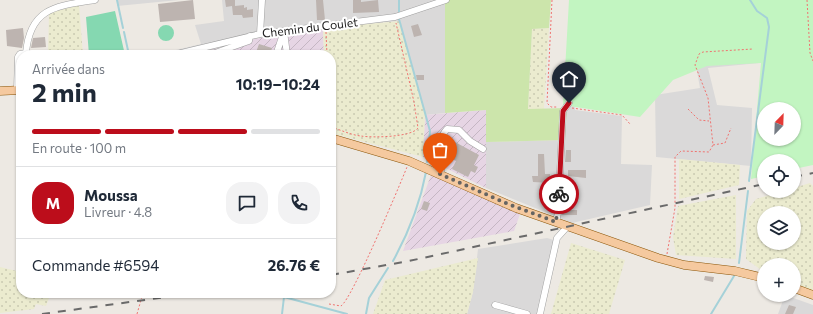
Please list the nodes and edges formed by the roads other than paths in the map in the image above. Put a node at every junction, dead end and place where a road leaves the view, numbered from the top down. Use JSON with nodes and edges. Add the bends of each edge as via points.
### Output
{"nodes":[{"id":1,"x":95,"y":0,"type":"edge"},
{"id":2,"x":262,"y":0,"type":"edge"},
{"id":3,"x":446,"y":0,"type":"edge"},
{"id":4,"x":284,"y":31,"type":"junction"},
{"id":5,"x":260,"y":34,"type":"junction"},
{"id":6,"x":250,"y":36,"type":"junction"},
{"id":7,"x":26,"y":50,"type":"edge"},
{"id":8,"x":193,"y":50,"type":"edge"},
{"id":9,"x":223,"y":50,"type":"edge"},
{"id":10,"x":278,"y":50,"type":"edge"},
{"id":11,"x":286,"y":50,"type":"edge"},
{"id":12,"x":16,"y":90,"type":"edge"},
{"id":13,"x":0,"y":91,"type":"edge"},
{"id":14,"x":567,"y":105,"type":"road end"},
{"id":15,"x":336,"y":139,"type":"edge"},
{"id":16,"x":482,"y":149,"type":"dead end"},
{"id":17,"x":440,"y":174,"type":"junction"},
{"id":18,"x":556,"y":222,"type":"junction"},
{"id":19,"x":567,"y":227,"type":"junction"},
{"id":20,"x":757,"y":276,"type":"edge"},
{"id":21,"x":801,"y":291,"type":"edge"},
{"id":22,"x":813,"y":295,"type":"edge"},
{"id":23,"x":494,"y":306,"type":"dead end"},
{"id":24,"x":527,"y":314,"type":"edge"},
{"id":25,"x":540,"y":314,"type":"edge"}],
"edges":[{"from":1,"to":7,"type":"street","via":[[54,7],[40,17],[28,35]]},
{"from":2,"to":5,"type":"street"},
{"from":3,"to":4,"type":"street","name":"Chemin du Coulet","via":[[395,17]]},
{"from":4,"to":5,"type":"street","name":"Chemin du Coulet"},
{"from":4,"to":10,"type":"street"},
{"from":4,"to":11,"type":"street"},
{"from":5,"to":6,"type":"street","name":"Chemin du Coulet"},
{"from":6,"to":8,"type":"street","name":"Chemin du Coulet"},
{"from":6,"to":9,"type":"street","via":[[249,41]]},
{"from":12,"to":13,"type":"main road"},
{"from":14,"to":18,"type":"street","via":[[563,111]]},
{"from":15,"to":17,"type":"main road","via":[[409,161]]},
{"from":16,"to":17,"type":"street","via":[[459,130],[447,130],[440,144],[443,165]]},
{"from":17,"to":18,"type":"main road","via":[[510,206]]},
{"from":18,"to":19,"type":"main road"},
{"from":19,"to":20,"type":"main road","via":[[666,261]]},
{"from":19,"to":25,"type":"street","via":[[556,240]]},
{"from":21,"to":22,"type":"main road"},
{"from":23,"to":24,"type":"street"}]}
